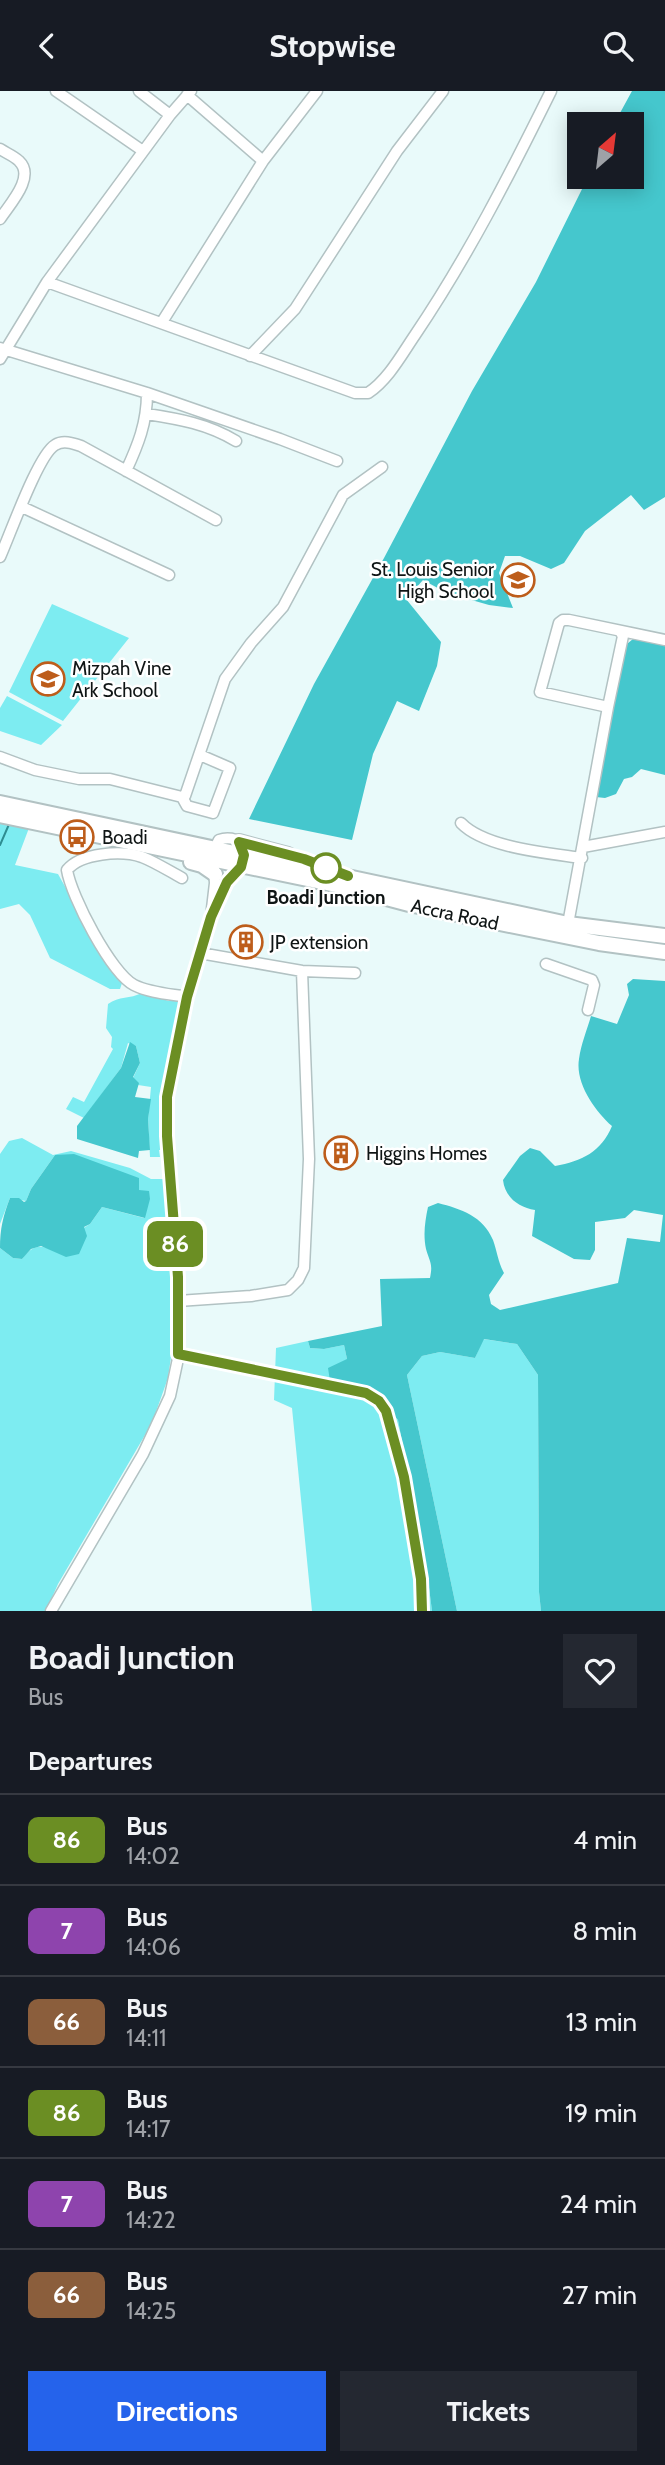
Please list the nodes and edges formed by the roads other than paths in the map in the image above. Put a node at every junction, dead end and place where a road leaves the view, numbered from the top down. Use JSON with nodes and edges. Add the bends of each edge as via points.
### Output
{"nodes":[{"id":1,"x":56,"y":91,"type":"edge"},
{"id":2,"x":139,"y":91,"type":"edge"},
{"id":3,"x":317,"y":91,"type":"edge"},
{"id":4,"x":443,"y":91,"type":"edge"},
{"id":5,"x":551,"y":91,"type":"edge"},
{"id":6,"x":189,"y":93,"type":"edge"},
{"id":7,"x":170,"y":114,"type":"junction"},
{"id":8,"x":0,"y":149,"type":"edge"},
{"id":9,"x":143,"y":151,"type":"junction"},
{"id":10,"x":264,"y":161,"type":"junction"},
{"id":11,"x":0,"y":219,"type":"edge"},
{"id":12,"x":47,"y":282,"type":"junction"},
{"id":13,"x":162,"y":322,"type":"junction"},
{"id":14,"x":2,"y":352,"type":"edge"},
{"id":15,"x":250,"y":356,"type":"junction"},
{"id":16,"x":147,"y":393,"type":"junction"},
{"id":17,"x":147,"y":414,"type":"junction"},
{"id":18,"x":236,"y":441,"type":"dead end"},
{"id":19,"x":337,"y":461,"type":"dead end"},
{"id":20,"x":382,"y":467,"type":"dead end"},
{"id":21,"x":126,"y":471,"type":"junction"},
{"id":22,"x":22,"y":507,"type":"junction"},
{"id":23,"x":216,"y":520,"type":"dead end"},
{"id":24,"x":0,"y":557,"type":"edge"},
{"id":25,"x":169,"y":575,"type":"dead end"},
{"id":26,"x":621,"y":633,"type":"junction"},
{"id":27,"x":665,"y":640,"type":"edge"},
{"id":28,"x":608,"y":707,"type":"junction"},
{"id":29,"x":200,"y":755,"type":"junction"},
{"id":30,"x":0,"y":757,"type":"edge"},
{"id":31,"x":182,"y":797,"type":"junction"},
{"id":32,"x":0,"y":803,"type":"edge"},
{"id":33,"x":0,"y":815,"type":"edge"},
{"id":34,"x":461,"y":823,"type":"dead end"},
{"id":35,"x":665,"y":832,"type":"edge"},
{"id":36,"x":582,"y":853,"type":"junction"},
{"id":37,"x":242,"y":855,"type":"junction"},
{"id":38,"x":214,"y":861,"type":"junction"},
{"id":39,"x":182,"y":878,"type":"dead end"},
{"id":40,"x":211,"y":917,"type":"junction"},
{"id":41,"x":568,"y":924,"type":"junction"},
{"id":42,"x":665,"y":936,"type":"edge"},
{"id":43,"x":665,"y":952,"type":"edge"},
{"id":44,"x":200,"y":953,"type":"junction"},
{"id":45,"x":546,"y":964,"type":"dead end"},
{"id":46,"x":302,"y":971,"type":"junction"},
{"id":47,"x":355,"y":973,"type":"dead end"},
{"id":48,"x":187,"y":997,"type":"junction"},
{"id":49,"x":588,"y":1010,"type":"dead end"},
{"id":50,"x":178,"y":1301,"type":"junction"},
{"id":51,"x":178,"y":1354,"type":"junction"},
{"id":52,"x":51,"y":1611,"type":"edge"},
{"id":53,"x":422,"y":1611,"type":"edge"}],
"edges":[{"from":1,"to":9,"type":"street"},
{"from":2,"to":7,"type":"street"},
{"from":3,"to":10,"type":"street"},
{"from":4,"to":15,"type":"street","via":[[397,151],[295,309]]},
{"from":5,"to":15,"type":"street","via":[[444,289],[401,356],[372,391],[355,393]]},
{"from":6,"to":7,"type":"street"},
{"from":6,"to":10,"type":"street"},
{"from":7,"to":9,"type":"street"},
{"from":8,"to":11,"type":"street","via":[[20,161],[25,171],[23,183]]},
{"from":9,"to":12,"type":"street"},
{"from":10,"to":13,"type":"street"},
{"from":12,"to":13,"type":"street"},
{"from":12,"to":14,"type":"street"},
{"from":13,"to":15,"type":"street"},
{"from":14,"to":16,"type":"street"},
{"from":16,"to":17,"type":"street"},
{"from":16,"to":19,"type":"street"},
{"from":17,"to":18,"type":"street","via":[[195,423]]},
{"from":17,"to":21,"type":"street"},
{"from":20,"to":29,"type":"street","via":[[343,495],[283,607],[234,664],[216,700]]},
{"from":21,"to":22,"type":"street","via":[[80,446],[56,444],[36,470]]},
{"from":21,"to":23,"type":"street"},
{"from":22,"to":24,"type":"street"},
{"from":22,"to":25,"type":"street"},
{"from":26,"to":27,"type":"street"},
{"from":26,"to":28,"type":"street"},
{"from":26,"to":28,"type":"street","via":[[563,620],[540,689],[542,694]]},
{"from":28,"to":36,"type":"street"},
{"from":29,"to":31,"type":"street"},
{"from":29,"to":31,"type":"street","via":[[230,768],[215,812],[187,806]]},
{"from":30,"to":31,"type":"street","via":[[35,770],[79,779],[110,779]]},
{"from":32,"to":38,"type":"highway","name":"Accra Road"},
{"from":33,"to":38,"type":"highway","name":"Accra Road"},
{"from":34,"to":36,"type":"street","via":[[467,830],[504,844]]},
{"from":35,"to":36,"type":"street"},
{"from":36,"to":41,"type":"street"},
{"from":37,"to":38,"type":"highway","name":"Accra Road"},
{"from":37,"to":40,"type":"street"},
{"from":37,"to":41,"type":"highway","name":"Accra Road"},
{"from":37,"to":43,"type":"highway","name":"Accra Road","via":[[409,904]]},
{"from":38,"to":40,"type":"street"},
{"from":39,"to":48,"type":"street","via":[[140,856],[124,854],[88,858],[66,870],[98,940],[125,979],[150,991]]},
{"from":40,"to":44,"type":"street"},
{"from":41,"to":42,"type":"highway","name":"Accra Road"},
{"from":44,"to":46,"type":"street"},
{"from":44,"to":48,"type":"street"},
{"from":45,"to":49,"type":"street","via":[[592,980]]},
{"from":46,"to":47,"type":"street"},
{"from":46,"to":50,"type":"street","via":[[309,1159],[304,1268],[288,1290]]},
{"from":48,"to":50,"type":"street","via":[[166,1118]]},
{"from":50,"to":51,"type":"street"},
{"from":51,"to":52,"type":"street","via":[[170,1396],[154,1434]]},
{"from":51,"to":53,"type":"street","via":[[366,1393],[379,1401],[386,1411],[404,1477]]}]}
